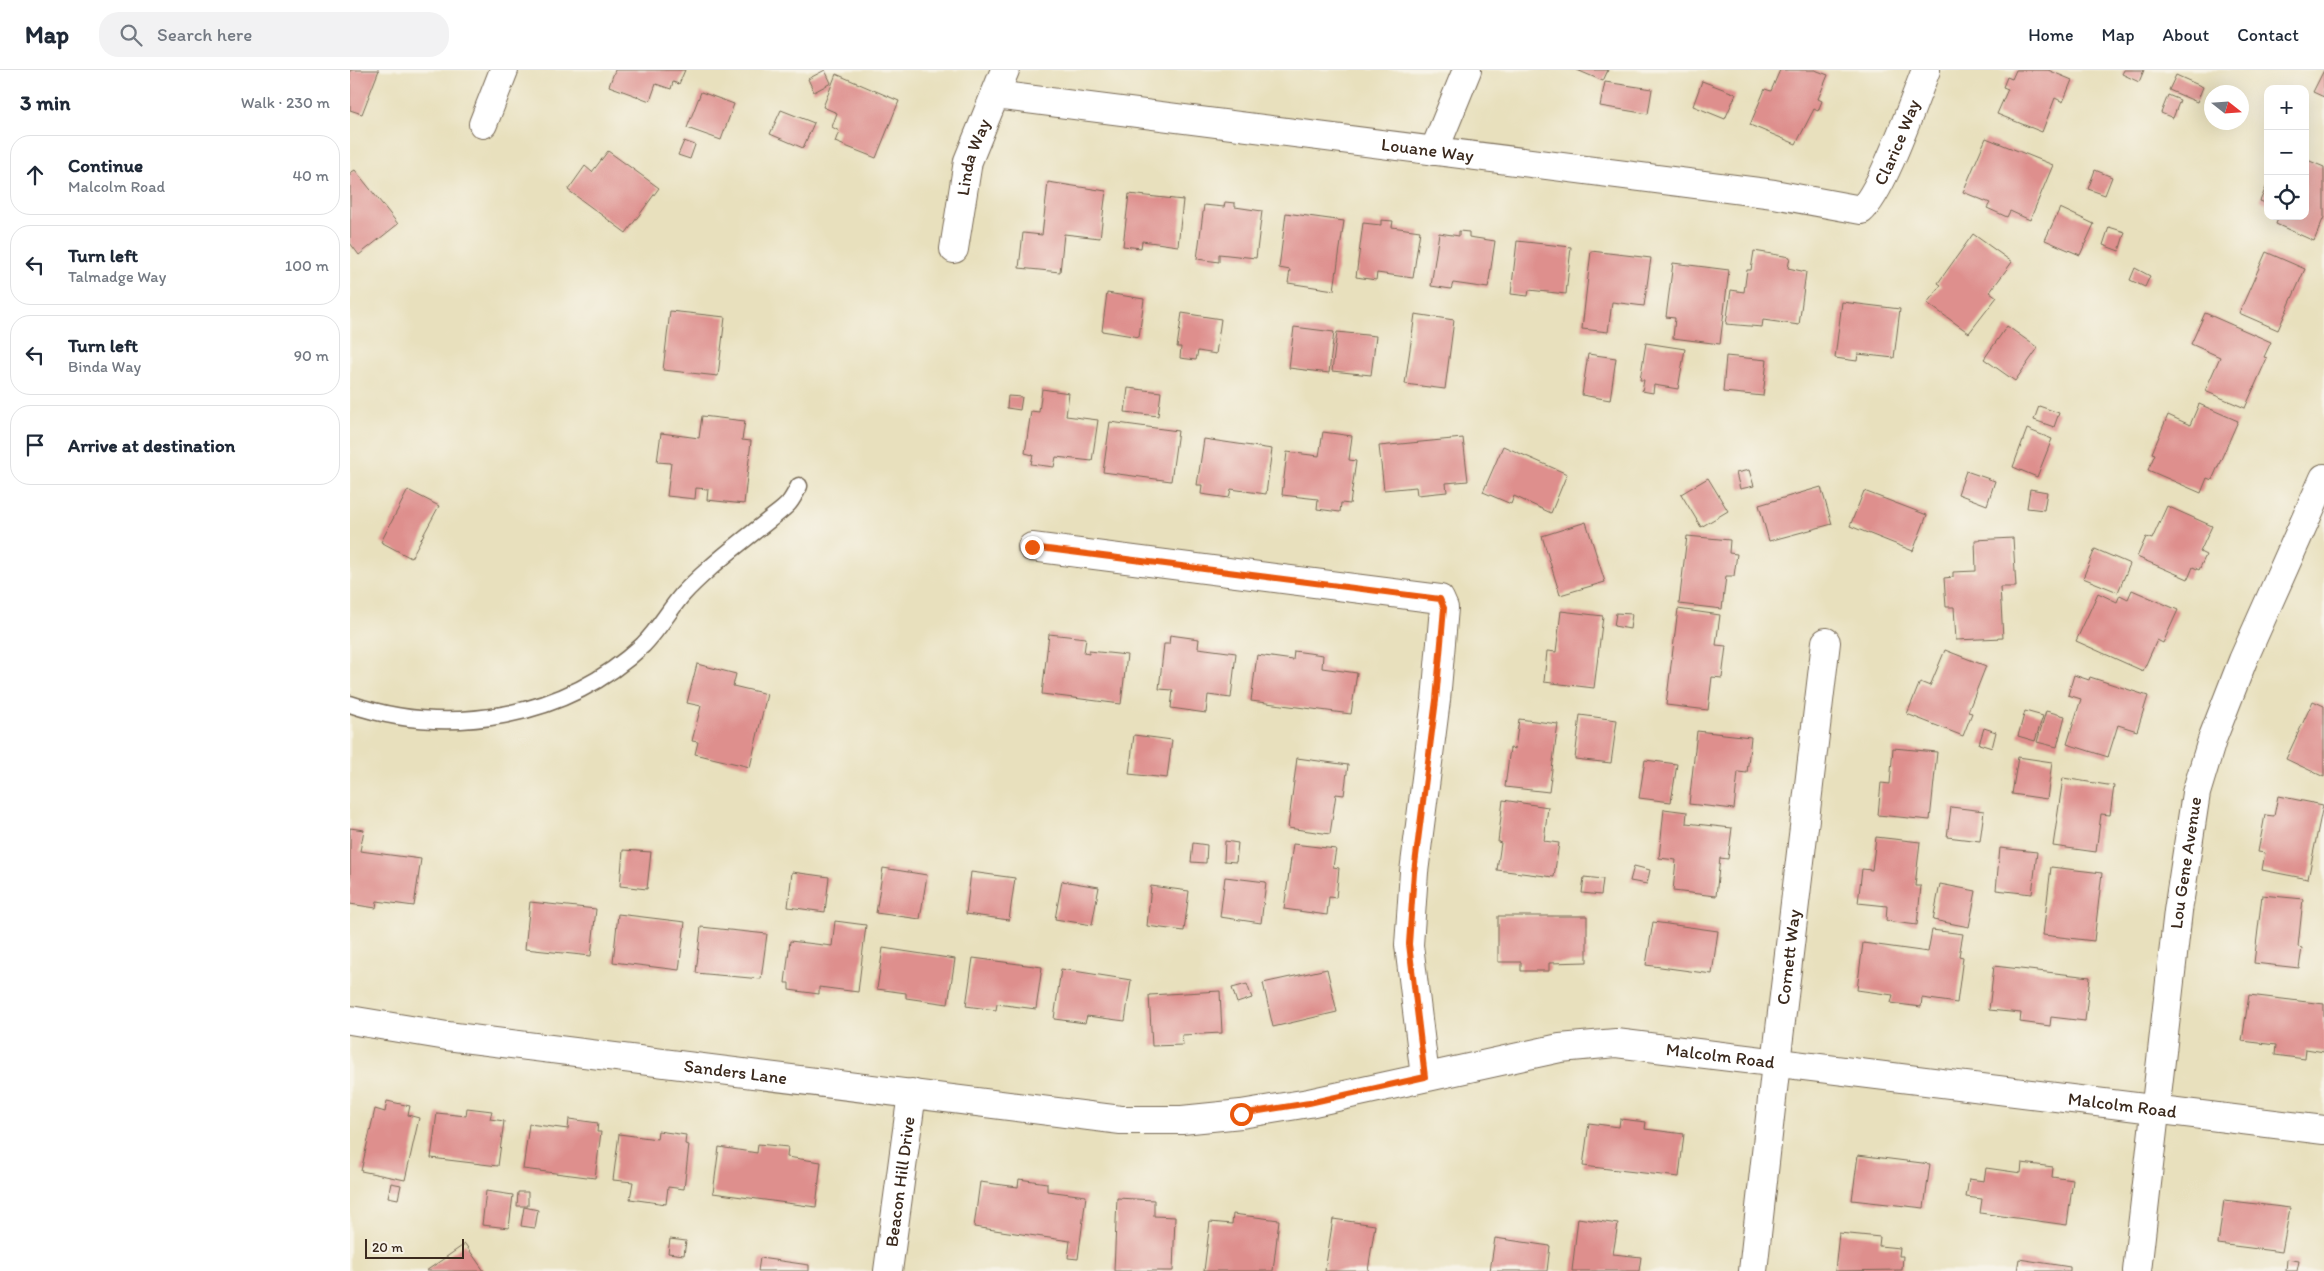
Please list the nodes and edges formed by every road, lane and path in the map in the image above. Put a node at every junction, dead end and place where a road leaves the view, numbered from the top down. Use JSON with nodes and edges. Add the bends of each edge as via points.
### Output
{"nodes":[{"id":1,"x":504,"y":70,"type":"edge"},
{"id":2,"x":1005,"y":70,"type":"edge"},
{"id":3,"x":1467,"y":70,"type":"edge"},
{"id":4,"x":1926,"y":70,"type":"edge"},
{"id":5,"x":995,"y":95,"type":"junction"},
{"id":6,"x":483,"y":124,"type":"dead end"},
{"id":7,"x":1434,"y":151,"type":"junction"},
{"id":8,"x":1861,"y":210,"type":"joint"},
{"id":9,"x":954,"y":249,"type":"dead end"},
{"id":10,"x":2324,"y":478,"type":"edge"},
{"id":11,"x":799,"y":486,"type":"dead end"},
{"id":12,"x":1032,"y":547,"type":"dead end"},
{"id":13,"x":1826,"y":642,"type":"dead end"},
{"id":14,"x":350,"y":704,"type":"edge"},
{"id":15,"x":350,"y":1020,"type":"edge"},
{"id":16,"x":1776,"y":1063,"type":"junction"},
{"id":17,"x":1425,"y":1077,"type":"junction"},
{"id":18,"x":912,"y":1093,"type":"junction"},
{"id":19,"x":2154,"y":1108,"type":"junction"},
{"id":20,"x":1121,"y":1120,"type":"joint"},
{"id":21,"x":2324,"y":1130,"type":"edge"},
{"id":22,"x":888,"y":1271,"type":"edge"},
{"id":23,"x":1753,"y":1271,"type":"edge"},
{"id":24,"x":2137,"y":1271,"type":"edge"}],
"edges":[{"from":1,"to":6,"type":"street"},
{"from":2,"to":5,"type":"street","name":"Linda Way"},
{"from":3,"to":7,"type":"street"},
{"from":4,"to":8,"type":"street","name":"Clarice Way","via":[[1880,178]]},
{"from":5,"to":7,"type":"street","name":"Louane Way"},
{"from":5,"to":9,"type":"street","name":"Linda Way","via":[[968,161]]},
{"from":7,"to":8,"type":"street","name":"Louane Way","via":[[1774,194]]},
{"from":10,"to":19,"type":"street","name":"Lou Gene Avenue","via":[[2237,677],[2196,792]]},
{"from":11,"to":14,"type":"lane","via":[[789,504],[710,567],[682,595],[643,644],[615,668],[581,690],[534,708],[481,719],[452,721],[417,720]]},
{"from":12,"to":17,"type":"street","via":[[1440,599],[1444,608],[1437,691],[1414,872],[1409,944]]},
{"from":13,"to":16,"type":"street","name":"Cornett Way"},
{"from":15,"to":18,"type":"street","name":"Sanders Lane","via":[[447,1036]]},
{"from":16,"to":17,"type":"street","name":"Malcolm Road","via":[[1616,1043],[1560,1048]]},
{"from":16,"to":19,"type":"street","name":"Malcolm Road"},
{"from":16,"to":23,"type":"street","name":"Cornett Way"},
{"from":17,"to":20,"type":"street","name":"Malcolm Road","via":[[1309,1103],[1241,1114],[1182,1120]]},
{"from":18,"to":20,"type":"street","name":"Sanders Lane"},
{"from":18,"to":22,"type":"street","name":"Beacon Hill Drive"},
{"from":19,"to":21,"type":"street","name":"Malcolm Road"},
{"from":19,"to":24,"type":"street","name":"Lou Gene Avenue"}]}
